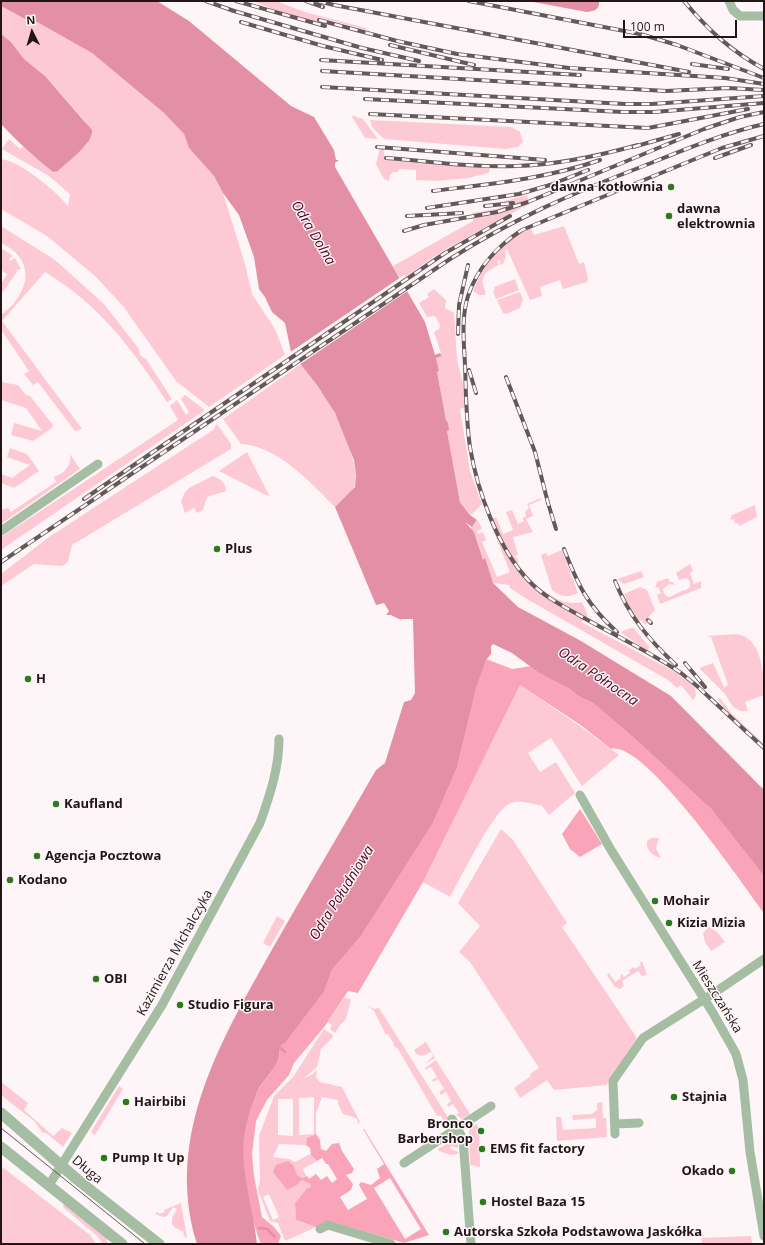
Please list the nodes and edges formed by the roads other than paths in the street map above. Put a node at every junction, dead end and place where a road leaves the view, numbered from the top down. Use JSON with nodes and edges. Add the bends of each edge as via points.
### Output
{"nodes":[{"id":1,"x":729,"y":1,"type":"edge"},
{"id":2,"x":764,"y":16,"type":"edge"},
{"id":3,"x":98,"y":464,"type":"dead end"},
{"id":4,"x":1,"y":531,"type":"edge"},
{"id":5,"x":279,"y":738,"type":"dead end"},
{"id":6,"x":580,"y":795,"type":"dead end"},
{"id":7,"x":764,"y":959,"type":"edge"},
{"id":8,"x":704,"y":999,"type":"junction"},
{"id":9,"x":491,"y":1106,"type":"dead end"},
{"id":10,"x":1,"y":1113,"type":"edge"},
{"id":11,"x":452,"y":1119,"type":"dead end"},
{"id":12,"x":639,"y":1123,"type":"dead end"},
{"id":13,"x":615,"y":1124,"type":"junction"},
{"id":14,"x":458,"y":1129,"type":"junction"},
{"id":15,"x":615,"y":1134,"type":"dead end"},
{"id":16,"x":1,"y":1147,"type":"edge"},
{"id":17,"x":404,"y":1163,"type":"dead end"},
{"id":18,"x":62,"y":1166,"type":"junction"},
{"id":19,"x":49,"y":1185,"type":"junction"},
{"id":20,"x":320,"y":1229,"type":"dead end"},
{"id":21,"x":764,"y":1236,"type":"edge"},
{"id":22,"x":117,"y":1242,"type":"edge"},
{"id":23,"x":159,"y":1244,"type":"edge"},
{"id":24,"x":391,"y":1244,"type":"edge"},
{"id":25,"x":471,"y":1244,"type":"edge"}],
"edges":[{"from":1,"to":2,"type":"street","via":[[733,10],[740,16]]},
{"from":3,"to":4,"type":"street"},
{"from":5,"to":18,"type":"street","name":"Kazimierza Michalczyka","via":[[279,760],[260,823],[162,1005]]},
{"from":6,"to":8,"type":"street","name":"Mieszczańska","via":[[611,850]]},
{"from":7,"to":8,"type":"street"},
{"from":8,"to":13,"type":"street","via":[[643,1038],[613,1081]]},
{"from":8,"to":21,"type":"street","name":"Mieszczańska","via":[[730,1042],[740,1066],[750,1152]]},
{"from":9,"to":14,"type":"street"},
{"from":10,"to":18,"type":"street","name":"Długa"},
{"from":11,"to":14,"type":"street"},
{"from":12,"to":13,"type":"street"},
{"from":13,"to":15,"type":"street"},
{"from":14,"to":17,"type":"street"},
{"from":14,"to":25,"type":"street","via":[[463,1139]]},
{"from":16,"to":19,"type":"street"},
{"from":18,"to":19,"type":"street","name":"Kazimierza Michalczyka"},
{"from":18,"to":23,"type":"street","name":"Długa"},
{"from":19,"to":22,"type":"street"},
{"from":20,"to":24,"type":"street","via":[[328,1225]]}]}
